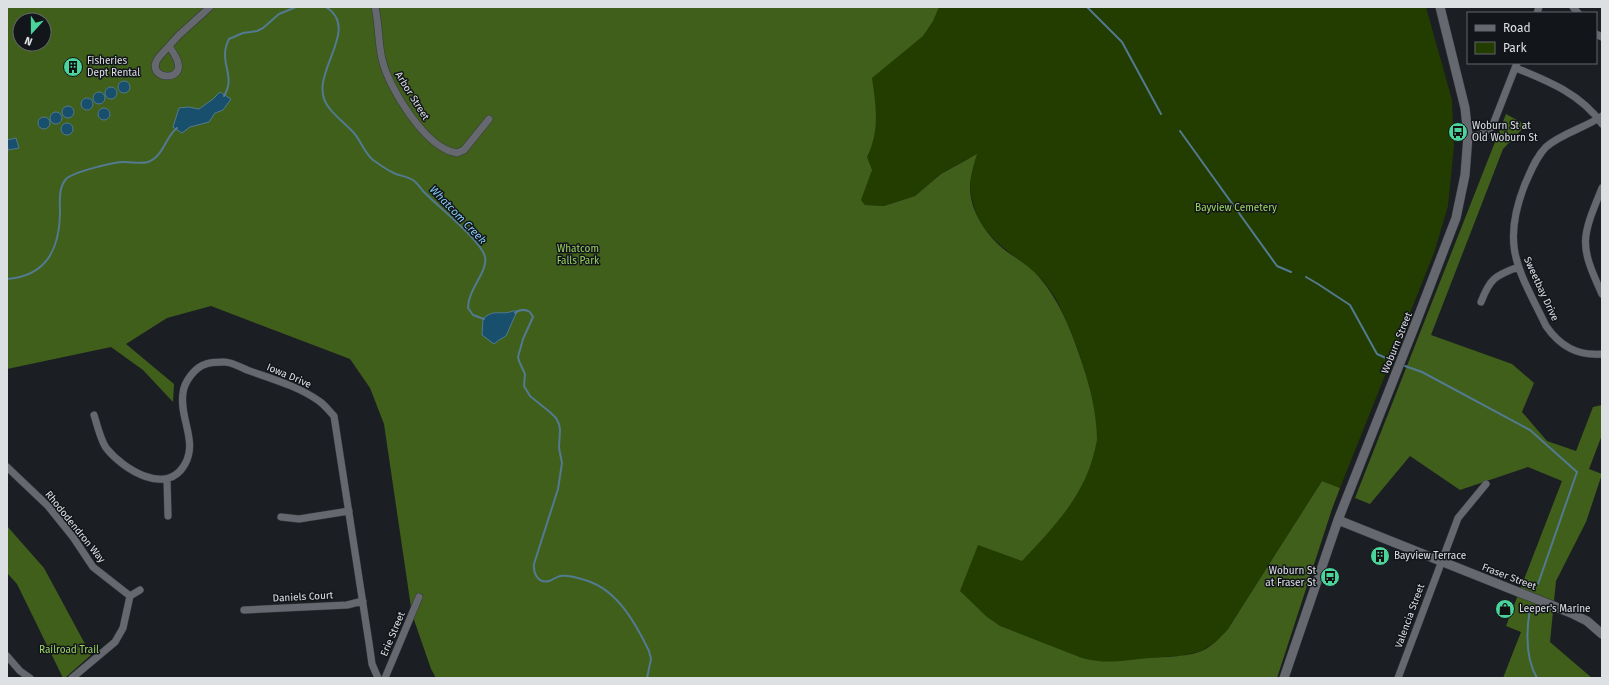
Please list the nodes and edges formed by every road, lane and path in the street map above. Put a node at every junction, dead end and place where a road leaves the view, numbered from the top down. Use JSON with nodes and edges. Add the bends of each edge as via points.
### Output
{"nodes":[{"id":1,"x":210,"y":7,"type":"edge"},
{"id":2,"x":375,"y":7,"type":"edge"},
{"id":3,"x":1440,"y":7,"type":"edge"},
{"id":4,"x":169,"y":46,"type":"dead end"},
{"id":5,"x":1516,"y":65,"type":"edge"},
{"id":6,"x":489,"y":119,"type":"dead end"},
{"id":7,"x":1601,"y":120,"type":"edge"},
{"id":8,"x":1468,"y":136,"type":"junction"},
{"id":9,"x":1602,"y":188,"type":"edge"},
{"id":10,"x":1518,"y":266,"type":"junction"},
{"id":11,"x":1602,"y":294,"type":"edge"},
{"id":12,"x":1481,"y":302,"type":"dead end"},
{"id":13,"x":1602,"y":354,"type":"edge"},
{"id":14,"x":94,"y":415,"type":"dead end"},
{"id":15,"x":7,"y":467,"type":"edge"},
{"id":16,"x":167,"y":479,"type":"junction"},
{"id":17,"x":1486,"y":484,"type":"dead end"},
{"id":18,"x":349,"y":512,"type":"junction"},
{"id":19,"x":168,"y":516,"type":"dead end"},
{"id":20,"x":281,"y":517,"type":"dead end"},
{"id":21,"x":1338,"y":520,"type":"junction"},
{"id":22,"x":1440,"y":562,"type":"junction"},
{"id":23,"x":140,"y":590,"type":"dead end"},
{"id":24,"x":130,"y":596,"type":"junction"},
{"id":25,"x":419,"y":597,"type":"dead end"},
{"id":26,"x":363,"y":601,"type":"junction"},
{"id":27,"x":244,"y":610,"type":"dead end"},
{"id":28,"x":1602,"y":634,"type":"edge"},
{"id":29,"x":7,"y":656,"type":"edge"},
{"id":30,"x":30,"y":678,"type":"edge"},
{"id":31,"x":72,"y":678,"type":"edge"},
{"id":32,"x":378,"y":678,"type":"edge"},
{"id":33,"x":385,"y":678,"type":"edge"},
{"id":34,"x":1284,"y":678,"type":"edge"},
{"id":35,"x":1398,"y":678,"type":"edge"}],
"edges":[{"from":1,"to":4,"type":"street"},
{"from":2,"to":6,"type":"street","name":"Arbor Street","via":[[385,71],[395,91],[422,130],[444,148],[457,153],[464,150]]},
{"from":3,"to":8,"type":"street","name":"Woburn Street","via":[[1465,108]]},
{"from":5,"to":7,"type":"street","via":[[1567,92]]},
{"from":5,"to":8,"type":"street","via":[[1492,127],[1480,135]]},
{"from":7,"to":10,"type":"street","name":"Sweetbay Drive","via":[[1554,141],[1536,159],[1515,213],[1513,239]]},
{"from":8,"to":21,"type":"street","name":"Woburn Street","via":[[1465,175],[1456,218]]},
{"from":9,"to":11,"type":"street","via":[[1588,223],[1585,248],[1590,268]]},
{"from":10,"to":12,"type":"street","via":[[1499,274],[1492,281]]},
{"from":10,"to":13,"type":"street","name":"Sweetbay Drive","via":[[1546,326],[1559,341],[1576,352]]},
{"from":14,"to":16,"type":"street","via":[[106,448],[120,462],[151,479]]},
{"from":15,"to":24,"type":"street","name":"Rhododendron Way","via":[[48,506],[93,567]]},
{"from":16,"to":18,"type":"street","name":"Iowa Drive","via":[[185,465],[190,453],[183,394],[187,380],[206,364],[226,362],[303,391],[321,402],[334,416]]},
{"from":16,"to":19,"type":"street"},
{"from":17,"to":22,"type":"street","name":"Valencia Street","via":[[1458,518]]},
{"from":18,"to":20,"type":"street","via":[[299,519]]},
{"from":18,"to":26,"type":"street","name":"Iowa Drive"},
{"from":21,"to":22,"type":"street","name":"Fraser Street"},
{"from":21,"to":34,"type":"street","name":"Woburn Street"},
{"from":22,"to":28,"type":"street","name":"Fraser Street","via":[[1571,613],[1587,621]]},
{"from":22,"to":35,"type":"street","name":"Valencia Street"},
{"from":23,"to":24,"type":"street"},
{"from":24,"to":31,"type":"street","via":[[123,628],[115,642]]},
{"from":25,"to":33,"type":"street","name":"Erie Street"},
{"from":26,"to":27,"type":"street","name":"Daniels Court","via":[[347,605]]},
{"from":26,"to":32,"type":"street","name":"Iowa Drive","via":[[372,664]]},
{"from":29,"to":30,"type":"street"}]}
